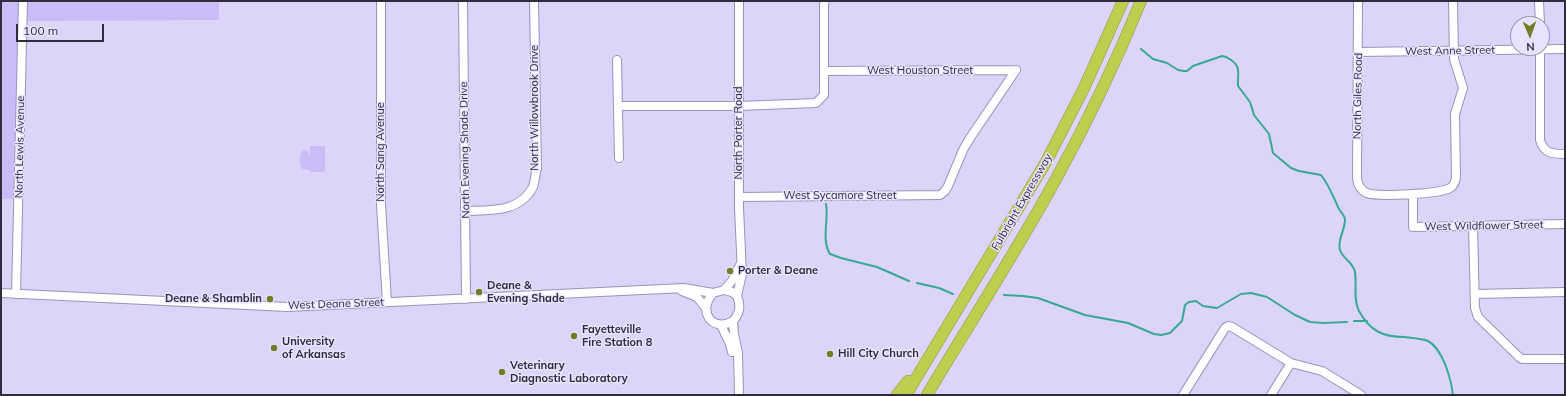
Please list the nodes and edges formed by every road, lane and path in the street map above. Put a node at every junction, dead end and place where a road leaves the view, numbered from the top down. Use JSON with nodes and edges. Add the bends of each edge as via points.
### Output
{"nodes":[{"id":1,"x":23,"y":1,"type":"edge"},
{"id":2,"x":381,"y":1,"type":"edge"},
{"id":3,"x":463,"y":1,"type":"edge"},
{"id":4,"x":534,"y":1,"type":"edge"},
{"id":5,"x":739,"y":1,"type":"edge"},
{"id":6,"x":825,"y":1,"type":"edge"},
{"id":7,"x":1123,"y":1,"type":"edge"},
{"id":8,"x":1142,"y":1,"type":"edge"},
{"id":9,"x":1358,"y":1,"type":"edge"},
{"id":10,"x":1453,"y":1,"type":"edge"},
{"id":11,"x":1539,"y":1,"type":"edge"},
{"id":12,"x":1540,"y":16,"type":"edge"},
{"id":13,"x":1550,"y":49,"type":"edge"},
{"id":14,"x":1565,"y":49,"type":"edge"},
{"id":15,"x":1510,"y":50,"type":"edge"},
{"id":16,"x":1454,"y":51,"type":"junction"},
{"id":17,"x":1359,"y":52,"type":"junction"},
{"id":18,"x":1540,"y":56,"type":"edge"},
{"id":19,"x":617,"y":60,"type":"dead end"},
{"id":20,"x":824,"y":71,"type":"junction"},
{"id":21,"x":618,"y":106,"type":"junction"},
{"id":22,"x":739,"y":106,"type":"junction"},
{"id":23,"x":1565,"y":154,"type":"edge"},
{"id":24,"x":618,"y":158,"type":"dead end"},
{"id":25,"x":1413,"y":194,"type":"junction"},
{"id":26,"x":940,"y":195,"type":"joint"},
{"id":27,"x":740,"y":197,"type":"junction"},
{"id":28,"x":465,"y":211,"type":"junction"},
{"id":29,"x":1565,"y":224,"type":"edge"},
{"id":30,"x":1473,"y":226,"type":"junction"},
{"id":31,"x":740,"y":265,"type":"junction"},
{"id":32,"x":671,"y":289,"type":"junction"},
{"id":33,"x":724,"y":290,"type":"junction"},
{"id":34,"x":1565,"y":292,"type":"edge"},
{"id":35,"x":713,"y":293,"type":"junction"},
{"id":36,"x":1,"y":294,"type":"edge"},
{"id":37,"x":16,"y":294,"type":"junction"},
{"id":38,"x":1475,"y":294,"type":"junction"},
{"id":39,"x":737,"y":296,"type":"junction"},
{"id":40,"x":466,"y":299,"type":"junction"},
{"id":41,"x":387,"y":302,"type":"junction"},
{"id":42,"x":705,"y":307,"type":"junction"},
{"id":43,"x":733,"y":321,"type":"junction"},
{"id":44,"x":721,"y":325,"type":"junction"},
{"id":45,"x":932,"y":353,"type":"junction"},
{"id":46,"x":1565,"y":359,"type":"edge"},
{"id":47,"x":737,"y":360,"type":"junction"},
{"id":48,"x":1291,"y":363,"type":"junction"},
{"id":49,"x":739,"y":395,"type":"edge"},
{"id":50,"x":897,"y":395,"type":"edge"},
{"id":51,"x":906,"y":395,"type":"edge"},
{"id":52,"x":927,"y":395,"type":"edge"},
{"id":53,"x":1183,"y":395,"type":"edge"},
{"id":54,"x":1271,"y":395,"type":"edge"},
{"id":55,"x":1361,"y":395,"type":"edge"}],
"edges":[{"from":1,"to":37,"type":"street","name":"North Lewis Avenue"},
{"from":2,"to":41,"type":"street","name":"North Sang Avenue","via":[[381,205]]},
{"from":3,"to":28,"type":"street","name":"North Evening Shade Drive"},
{"from":4,"to":28,"type":"street","name":"North Willowbrook Drive","via":[[536,168],[533,186],[522,201],[504,209]]},
{"from":5,"to":22,"type":"street","name":"North Porter Road"},
{"from":6,"to":20,"type":"street"},
{"from":7,"to":45,"type":"highway","name":"Fulbright Expressway","via":[[1084,88],[1046,162]]},
{"from":8,"to":52,"type":"highway","name":"Fulbright Expressway","via":[[1121,51],[1059,174]]},
{"from":9,"to":17,"type":"street","name":"North Giles Road"},
{"from":10,"to":16,"type":"street"},
{"from":11,"to":12,"type":"street"},
{"from":13,"to":14,"type":"street","name":"West Anne Street"},
{"from":15,"to":16,"type":"street","name":"West Anne Street"},
{"from":16,"to":17,"type":"street","name":"West Anne Street"},
{"from":16,"to":25,"type":"street","via":[[1455,63],[1463,84],[1456,109],[1456,178],[1452,187],[1446,190]]},
{"from":17,"to":25,"type":"street","name":"North Giles Road","via":[[1356,178],[1359,186],[1362,190],[1376,195]]},
{"from":18,"to":23,"type":"street","via":[[1540,140],[1544,149],[1554,154]]},
{"from":19,"to":21,"type":"street"},
{"from":20,"to":22,"type":"street","via":[[824,95],[816,103]]},
{"from":20,"to":26,"type":"street","name":"West Houston Street","via":[[1016,70],[970,138],[948,186]]},
{"from":21,"to":22,"type":"street"},
{"from":21,"to":24,"type":"street"},
{"from":22,"to":27,"type":"street","name":"North Porter Road"},
{"from":25,"to":30,"type":"street","name":"West Wildflower Street","via":[[1413,227]]},
{"from":26,"to":27,"type":"street","name":"West Sycamore Street"},
{"from":27,"to":31,"type":"street","name":"North Porter Road"},
{"from":28,"to":40,"type":"street","name":"North Evening Shade Drive"},
{"from":29,"to":30,"type":"street","name":"West Wildflower Street"},
{"from":30,"to":38,"type":"street"},
{"from":31,"to":33,"type":"street","name":"North Porter Road"},
{"from":31,"to":39,"type":"street","name":"North Porter Road","via":[[742,274]]},
{"from":32,"to":35,"type":"street","name":"West Deane Street","via":[[684,288]]},
{"from":32,"to":40,"type":"street","name":"West Deane Street"},
{"from":32,"to":42,"type":"street","name":"West Deane Street","via":[[697,297]]},
{"from":33,"to":35,"type":"street"},
{"from":33,"to":39,"type":"street"},
{"from":34,"to":38,"type":"street"},
{"from":35,"to":42,"type":"street"},
{"from":36,"to":37,"type":"street","name":"West Deane Street"},
{"from":37,"to":41,"type":"street","name":"West Deane Street","via":[[287,307]]},
{"from":38,"to":46,"type":"street","via":[[1475,311],[1478,317],[1519,357]]},
{"from":39,"to":43,"type":"street","via":[[740,312]]},
{"from":40,"to":41,"type":"street","name":"West Deane Street"},
{"from":42,"to":44,"type":"street","via":[[708,318]]},
{"from":43,"to":44,"type":"street"},
{"from":43,"to":47,"type":"street"},
{"from":44,"to":47,"type":"street"},
{"from":45,"to":50,"type":"highway"},
{"from":45,"to":51,"type":"highway","name":"Fulbright Expressway"},
{"from":47,"to":49,"type":"street"},
{"from":48,"to":53,"type":"street","via":[[1228,326]]},
{"from":48,"to":54,"type":"street"},
{"from":48,"to":55,"type":"street","via":[[1322,371]]}]}
